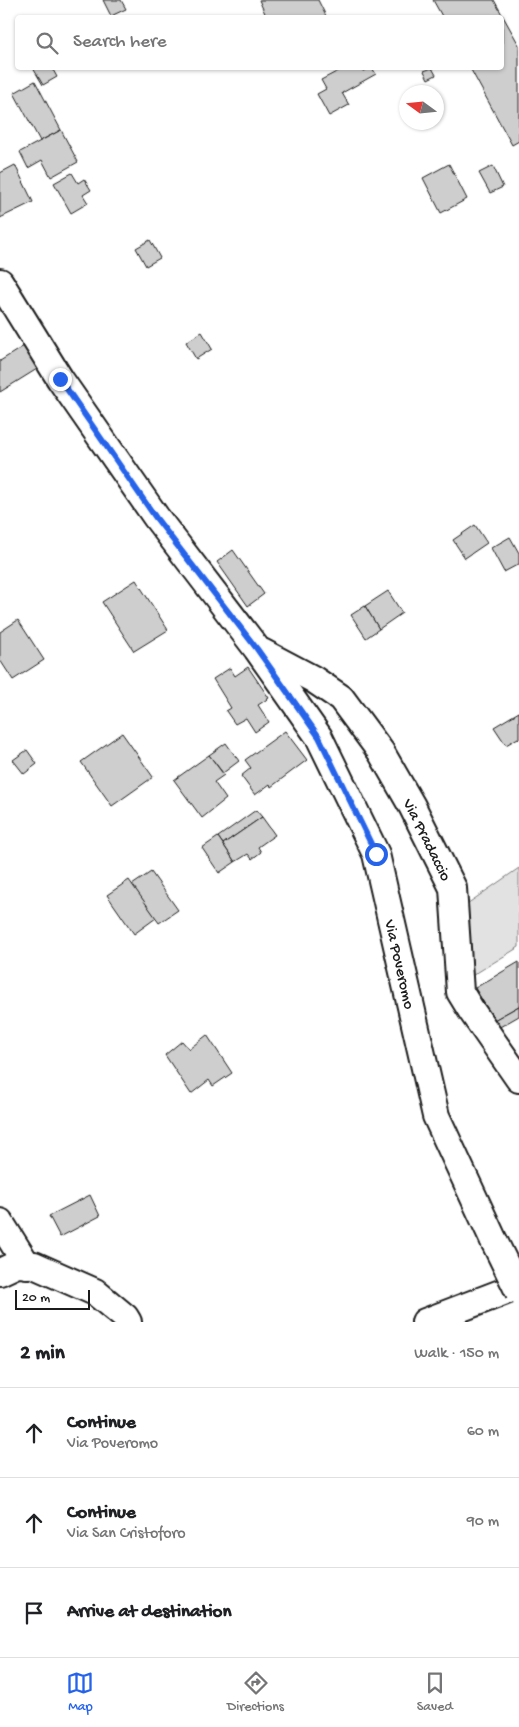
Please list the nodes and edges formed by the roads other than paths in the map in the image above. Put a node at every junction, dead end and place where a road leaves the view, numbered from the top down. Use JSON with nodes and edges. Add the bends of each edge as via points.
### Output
{"nodes":[{"id":1,"x":0,"y":282,"type":"edge"},
{"id":2,"x":257,"y":649,"type":"junction"},
{"id":3,"x":519,"y":1079,"type":"edge"},
{"id":4,"x":0,"y":1222,"type":"edge"},
{"id":5,"x":27,"y":1265,"type":"junction"},
{"id":6,"x":0,"y":1272,"type":"edge"},
{"id":7,"x":519,"y":1286,"type":"edge"},
{"id":8,"x":519,"y":1292,"type":"edge"},
{"id":9,"x":128,"y":1322,"type":"edge"},
{"id":10,"x":425,"y":1322,"type":"edge"}],
"edges":[{"from":1,"to":2,"type":"street","name":"Via Poveromo","via":[[60,379],[156,518]]},
{"from":2,"to":3,"type":"street","name":"Via Pradaccio","via":[[342,698],[381,752],[452,888],[460,992]]},
{"from":2,"to":8,"type":"street","name":"Via Poveromo","bridge":true,"via":[[319,737],[376,854],[436,1116]]},
{"from":4,"to":5,"type":"street"},
{"from":5,"to":6,"type":"street","via":[[17,1264]]},
{"from":5,"to":9,"type":"street","via":[[34,1265],[95,1292]]},
{"from":7,"to":10,"type":"street"}]}
